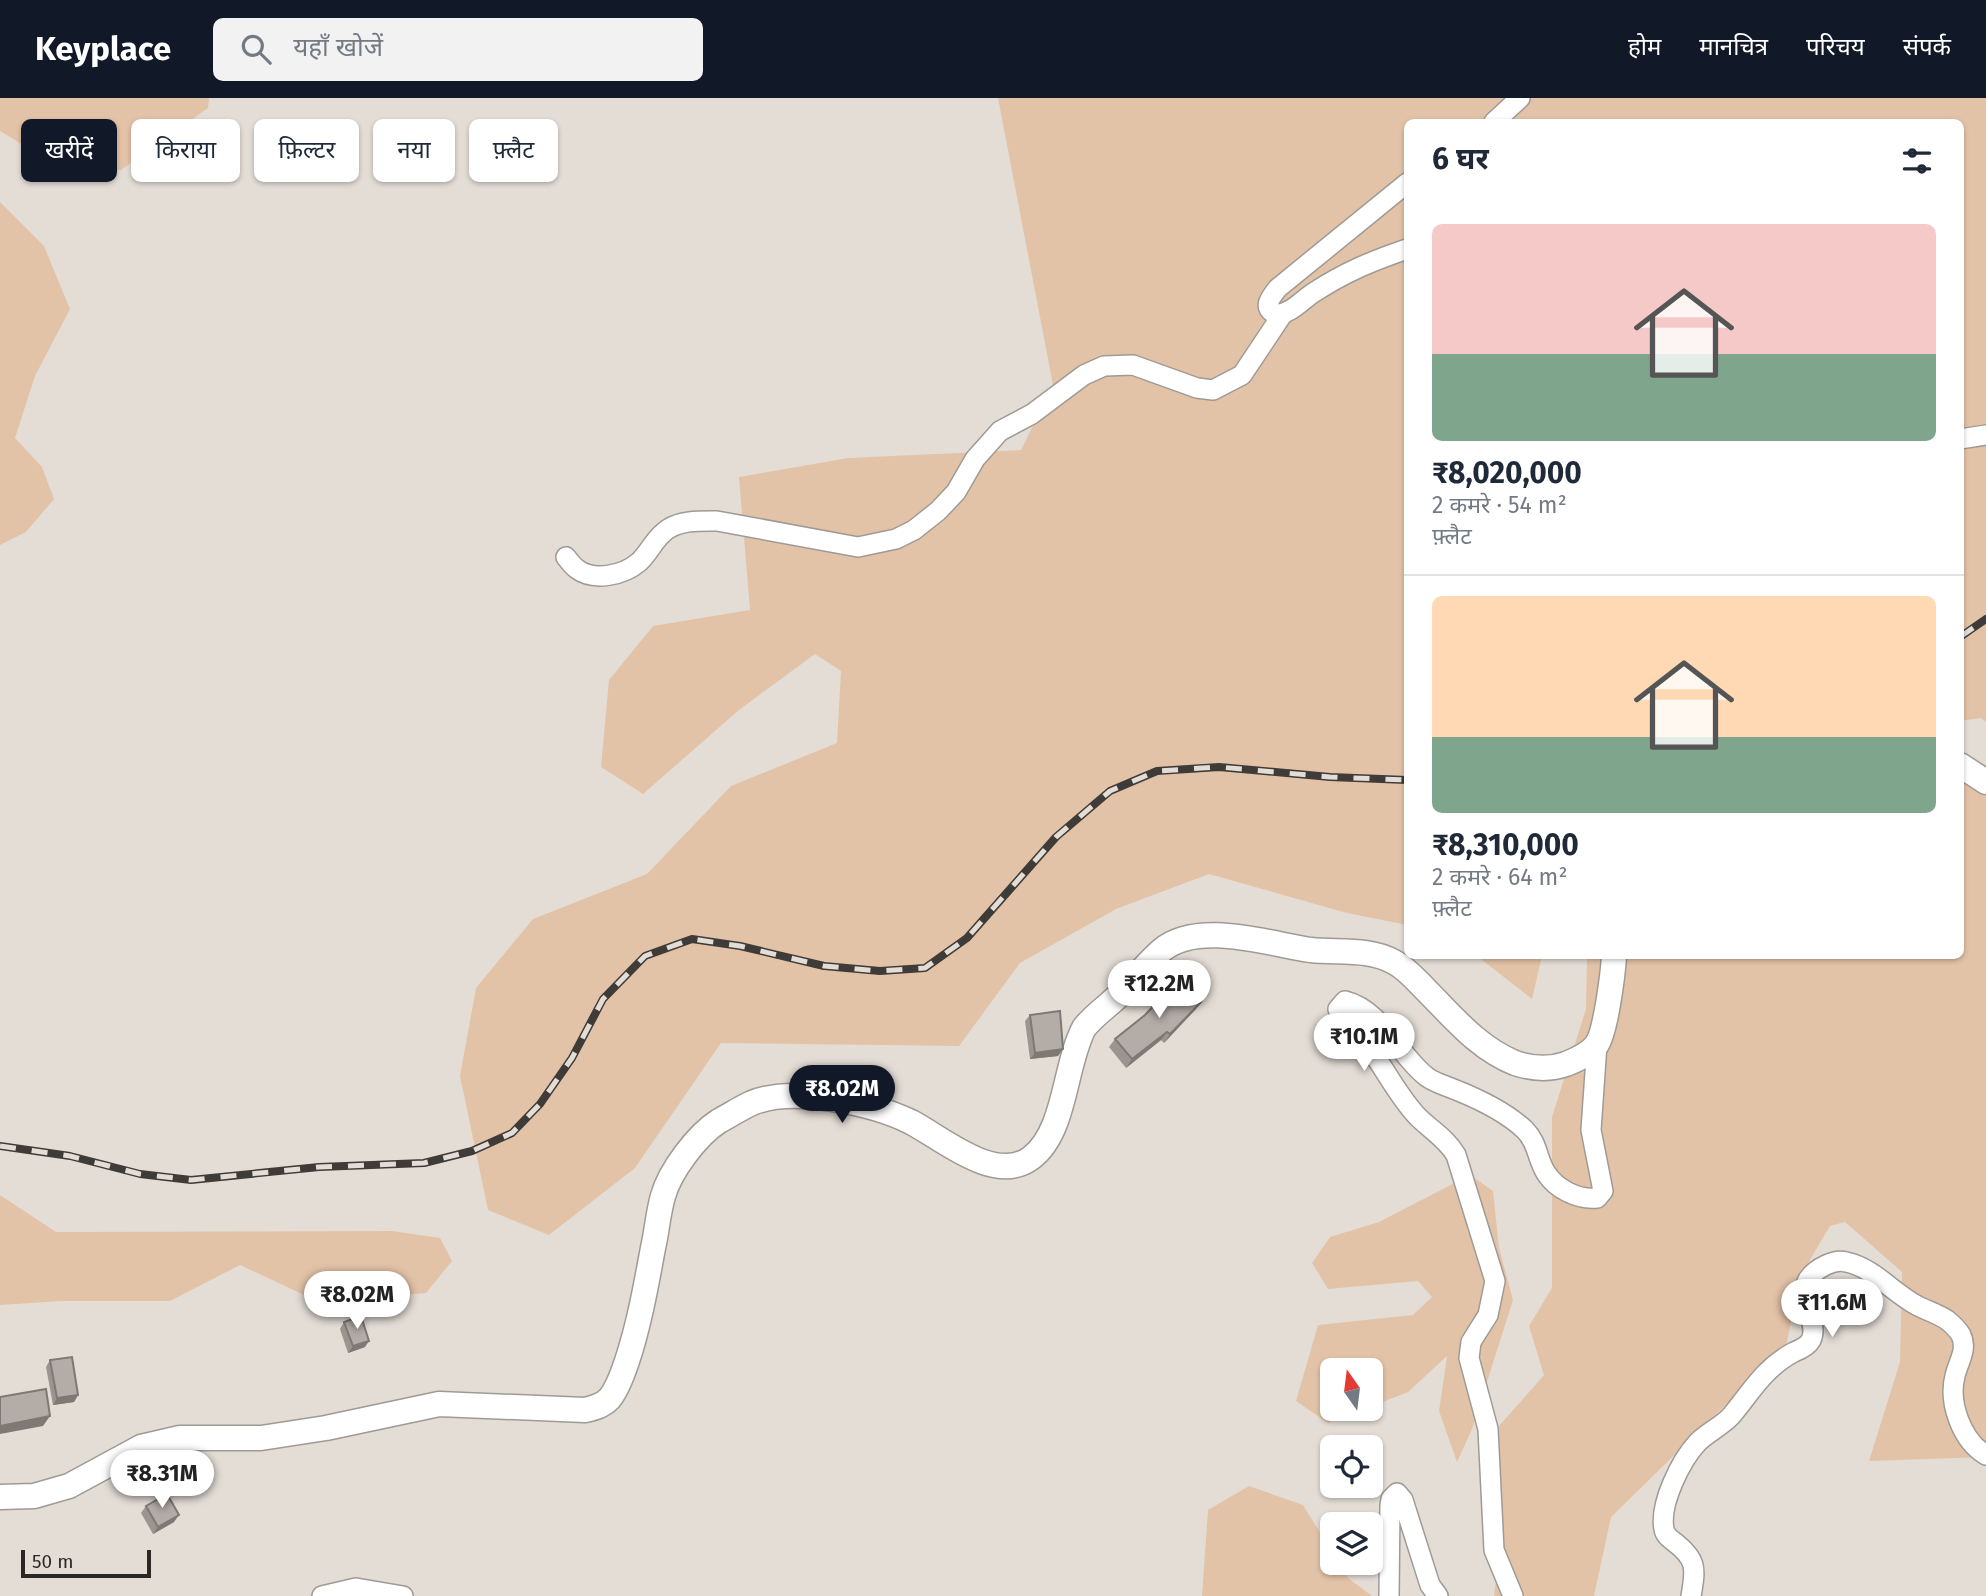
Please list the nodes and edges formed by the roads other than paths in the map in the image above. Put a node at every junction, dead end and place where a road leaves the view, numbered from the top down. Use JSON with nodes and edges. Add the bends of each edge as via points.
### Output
{"nodes":[{"id":1,"x":1520,"y":98,"type":"edge"},
{"id":2,"x":1497,"y":119,"type":"edge"},
{"id":3,"x":1404,"y":185,"type":"edge"},
{"id":4,"x":1404,"y":250,"type":"edge"},
{"id":5,"x":1282,"y":315,"type":"junction"},
{"id":6,"x":1986,"y":435,"type":"edge"},
{"id":7,"x":1964,"y":438,"type":"edge"},
{"id":8,"x":566,"y":557,"type":"dead end"},
{"id":9,"x":1964,"y":768,"type":"edge"},
{"id":10,"x":1986,"y":782,"type":"edge"},
{"id":11,"x":1614,"y":959,"type":"edge"},
{"id":12,"x":1597,"y":1044,"type":"junction"},
{"id":13,"x":1986,"y":1455,"type":"edge"},
{"id":14,"x":0,"y":1497,"type":"edge"},
{"id":15,"x":322,"y":1596,"type":"edge"},
{"id":16,"x":403,"y":1596,"type":"edge"},
{"id":17,"x":1389,"y":1596,"type":"edge"},
{"id":18,"x":1438,"y":1596,"type":"edge"},
{"id":19,"x":1513,"y":1596,"type":"edge"},
{"id":20,"x":1691,"y":1596,"type":"edge"}],
"edges":[{"from":1,"to":2,"type":"street"},
{"from":3,"to":5,"type":"street","via":[[1278,288],[1268,305]]},
{"from":4,"to":5,"type":"street","via":[[1337,277]]},
{"from":5,"to":8,"type":"street","via":[[1242,375],[1213,390],[1133,365],[1104,366],[1084,375],[1039,410],[1000,431],[975,458],[939,511],[896,540],[858,547],[697,521],[668,529],[638,564],[622,572],[595,577],[578,570]]},
{"from":6,"to":7,"type":"street"},
{"from":9,"to":10,"type":"main road"},
{"from":11,"to":12,"type":"main road"},
{"from":12,"to":14,"type":"main road","via":[[1555,1068],[1524,1066],[1498,1056],[1464,1030],[1396,963],[1376,954],[1223,936],[1181,939],[1163,948],[1084,1028],[1052,1133],[1032,1158],[1017,1165],[1001,1167],[986,1162],[911,1122],[867,1106],[815,1097],[753,1102],[716,1123],[684,1156],[663,1195],[632,1343],[609,1399],[598,1407],[439,1404],[261,1437],[180,1438],[141,1447],[69,1486],[34,1496]]},
{"from":12,"to":19,"type":"street","via":[[1591,1130],[1603,1191],[1590,1199],[1558,1186],[1546,1174],[1532,1139],[1504,1114],[1426,1076],[1384,1028],[1353,1004],[1345,1001],[1338,1009],[1418,1118],[1451,1146],[1495,1281],[1488,1315],[1471,1342],[1469,1358],[1488,1429],[1494,1550]]},
{"from":13,"to":20,"type":"street","via":[[1968,1440],[1954,1400],[1955,1375],[1965,1347],[1961,1334],[1940,1315],[1917,1306],[1849,1262],[1828,1264],[1805,1284],[1812,1332],[1807,1345],[1768,1370],[1730,1418],[1700,1441],[1672,1486],[1663,1527],[1667,1537],[1693,1561]]},
{"from":15,"to":16,"type":"street","via":[[356,1588]]},
{"from":17,"to":18,"type":"street","via":[[1390,1506],[1397,1493]]}]}
